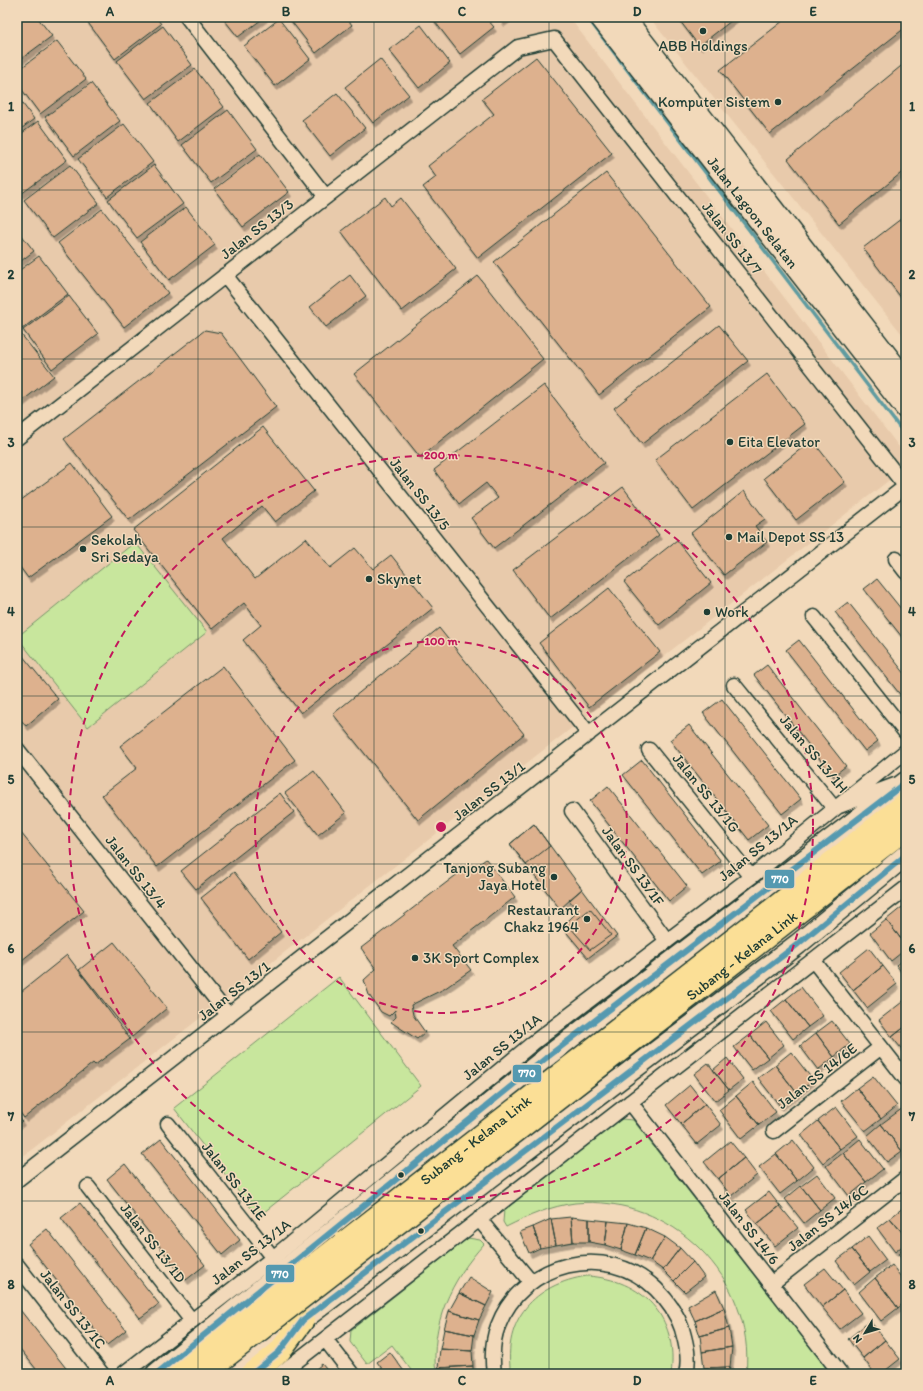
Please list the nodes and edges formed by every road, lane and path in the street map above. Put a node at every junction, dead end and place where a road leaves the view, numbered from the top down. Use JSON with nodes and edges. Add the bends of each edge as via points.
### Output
{"nodes":[{"id":1,"x":187,"y":17,"type":"edge"},
{"id":2,"x":600,"y":17,"type":"edge"},
{"id":3,"x":624,"y":17,"type":"edge"},
{"id":4,"x":518,"y":47,"type":"joint"},
{"id":5,"x":326,"y":196,"type":"junction"},
{"id":6,"x":225,"y":275,"type":"junction"},
{"id":7,"x":906,"y":380,"type":"edge"},
{"id":8,"x":906,"y":409,"type":"edge"},
{"id":9,"x":17,"y":438,"type":"edge"},
{"id":10,"x":906,"y":487,"type":"edge"},
{"id":11,"x":896,"y":559,"type":"dead end"},
{"id":12,"x":906,"y":572,"type":"edge"},
{"id":13,"x":814,"y":617,"type":"dead end"},
{"id":14,"x":734,"y":685,"type":"dead end"},
{"id":15,"x":906,"y":733,"type":"edge"},
{"id":16,"x":589,"y":734,"type":"junction"},
{"id":17,"x":17,"y":748,"type":"edge"},
{"id":18,"x":649,"y":750,"type":"dead end"},
{"id":19,"x":906,"y":751,"type":"edge"},
{"id":20,"x":906,"y":781,"type":"edge"},
{"id":21,"x":906,"y":803,"type":"edge"},
{"id":22,"x":834,"y":808,"type":"junction"},
{"id":23,"x":572,"y":811,"type":"dead end"},
{"id":24,"x":906,"y":828,"type":"edge"},
{"id":25,"x":906,"y":855,"type":"edge"},
{"id":26,"x":751,"y":877,"type":"junction"},
{"id":27,"x":906,"y":888,"type":"edge"},
{"id":28,"x":801,"y":898,"type":"junction"},
{"id":29,"x":668,"y":941,"type":"junction"},
{"id":30,"x":813,"y":960,"type":"junction"},
{"id":31,"x":229,"y":1016,"type":"junction"},
{"id":32,"x":881,"y":1047,"type":"junction"},
{"id":33,"x":906,"y":1079,"type":"edge"},
{"id":34,"x":494,"y":1100,"type":"junction"},
{"id":35,"x":630,"y":1102,"type":"junction"},
{"id":36,"x":168,"y":1124,"type":"dead end"},
{"id":37,"x":774,"y":1131,"type":"dead end"},
{"id":38,"x":906,"y":1178,"type":"edge"},
{"id":39,"x":17,"y":1180,"type":"edge"},
{"id":40,"x":487,"y":1180,"type":"junction"},
{"id":41,"x":88,"y":1188,"type":"dead end"},
{"id":42,"x":480,"y":1220,"type":"junction"},
{"id":43,"x":273,"y":1258,"type":"junction"},
{"id":44,"x":17,"y":1265,"type":"edge"},
{"id":45,"x":530,"y":1281,"type":"junction"},
{"id":46,"x":771,"y":1284,"type":"junction"},
{"id":47,"x":192,"y":1320,"type":"junction"},
{"id":48,"x":303,"y":1320,"type":"junction"},
{"id":49,"x":325,"y":1339,"type":"junction"},
{"id":50,"x":102,"y":1374,"type":"edge"},
{"id":51,"x":123,"y":1374,"type":"edge"},
{"id":52,"x":156,"y":1374,"type":"edge"},
{"id":53,"x":175,"y":1374,"type":"edge"},
{"id":54,"x":202,"y":1374,"type":"edge"},
{"id":55,"x":231,"y":1374,"type":"edge"},
{"id":56,"x":252,"y":1374,"type":"edge"},
{"id":57,"x":280,"y":1374,"type":"edge"},
{"id":58,"x":352,"y":1374,"type":"edge"},
{"id":59,"x":494,"y":1374,"type":"edge"},
{"id":60,"x":686,"y":1374,"type":"edge"},
{"id":61,"x":841,"y":1374,"type":"edge"}],
"edges":[{"from":1,"to":5,"type":"street"},
{"from":2,"to":8,"type":"main road","name":"Jalan Lagoon Selatan"},
{"from":3,"to":7,"type":"main road","name":"Jalan Lagoon Selatan"},
{"from":4,"to":5,"type":"street","name":"Jalan SS 13/3"},
{"from":4,"to":10,"type":"street","name":"Jalan SS 13/7","via":[[554,39]]},
{"from":5,"to":6,"type":"street","name":"Jalan SS 13/3"},
{"from":6,"to":9,"type":"street","name":"Jalan SS 13/3"},
{"from":6,"to":16,"type":"street","name":"Jalan SS 13/5"},
{"from":10,"to":16,"type":"street","name":"Jalan SS 13/1"},
{"from":11,"to":12,"type":"street"},
{"from":13,"to":15,"type":"street"},
{"from":14,"to":22,"type":"street","name":"Jalan SS 13/1H"},
{"from":16,"to":31,"type":"street","name":"Jalan SS 13/1"},
{"from":17,"to":31,"type":"street","name":"Jalan SS 13/4"},
{"from":18,"to":26,"type":"street","name":"Jalan SS 13/1G"},
{"from":19,"to":22,"type":"street","name":"Jalan SS 13/1A"},
{"from":20,"to":22,"type":"street","name":"Jalan SS 13/1H"},
{"from":20,"to":34,"type":"main road"},
{"from":21,"to":28,"type":"main road"},
{"from":22,"to":26,"type":"street","name":"Jalan SS 13/1A"},
{"from":23,"to":29,"type":"street","name":"Jalan SS 13/1F"},
{"from":24,"to":28,"type":"main road"},
{"from":25,"to":40,"type":"main road","via":[[798,944]]},
{"from":26,"to":29,"type":"street","name":"Jalan SS 13/1A"},
{"from":27,"to":30,"type":"street"},
{"from":28,"to":53,"type":"main road","name":"Subang - Kelana Link","bridge":true},
{"from":28,"to":54,"type":"main road","name":"Subang - Kelana Link","bridge":true},
{"from":29,"to":43,"type":"street","name":"Jalan SS 13/1A","via":[[533,1043]]},
{"from":30,"to":32,"type":"street"},
{"from":30,"to":35,"type":"street"},
{"from":31,"to":39,"type":"street","name":"Jalan SS 13/1"},
{"from":32,"to":33,"type":"street"},
{"from":32,"to":37,"type":"street","name":"Jalan SS 14/6E"},
{"from":34,"to":40,"type":"main road","via":[[455,1143],[450,1156],[453,1171],[464,1180]]},
{"from":34,"to":52,"type":"main road"},
{"from":35,"to":42,"type":"street"},
{"from":35,"to":46,"type":"street","name":"Jalan SS 14/6"},
{"from":36,"to":43,"type":"street","name":"Jalan SS 13/1E"},
{"from":38,"to":46,"type":"street","name":"Jalan SS 14/6C"},
{"from":40,"to":48,"type":"main road"},
{"from":41,"to":47,"type":"street","name":"Jalan SS 13/1D"},
{"from":42,"to":45,"type":"street"},
{"from":42,"to":49,"type":"street"},
{"from":43,"to":47,"type":"street","name":"Jalan SS 13/1A"},
{"from":44,"to":50,"type":"street","name":"Jalan SS 13/1C"},
{"from":45,"to":59,"type":"street","via":[[511,1301],[498,1326],[492,1354]]},
{"from":45,"to":60,"type":"street","via":[[558,1267],[576,1262],[602,1262],[626,1269],[648,1281],[666,1299],[680,1320],[687,1345]]},
{"from":46,"to":61,"type":"street","name":"Jalan SS 14/6"},
{"from":47,"to":51,"type":"street","name":"Jalan SS 13/1A"},
{"from":48,"to":55,"type":"main road"},
{"from":48,"to":56,"type":"main road","via":[[279,1352]]},
{"from":49,"to":57,"type":"street"},
{"from":49,"to":58,"type":"street"}]}
